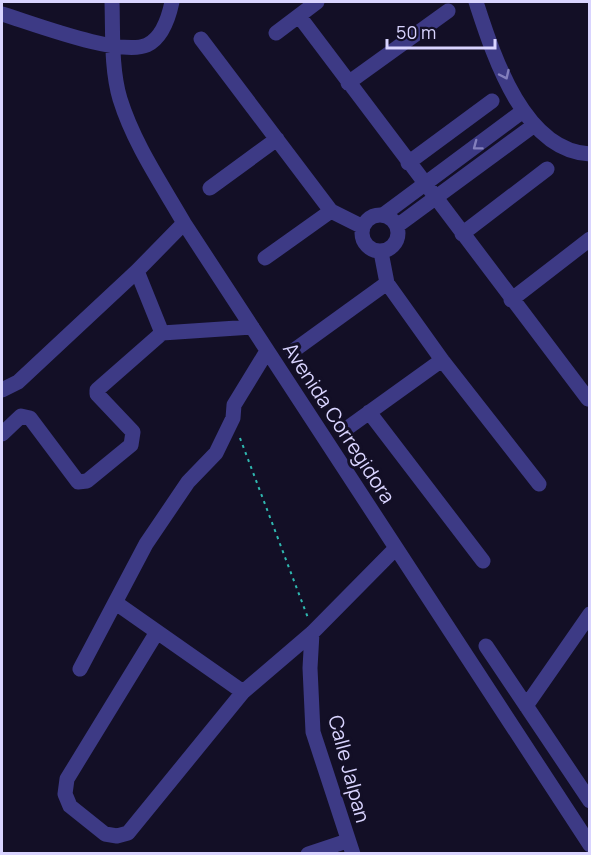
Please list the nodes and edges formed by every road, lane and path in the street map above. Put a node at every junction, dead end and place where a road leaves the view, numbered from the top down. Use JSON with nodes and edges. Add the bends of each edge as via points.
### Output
{"nodes":[{"id":1,"x":112,"y":2,"type":"edge"},
{"id":2,"x":172,"y":2,"type":"edge"},
{"id":3,"x":317,"y":2,"type":"edge"},
{"id":4,"x":476,"y":2,"type":"edge"},
{"id":5,"x":448,"y":11,"type":"dead end"},
{"id":6,"x":2,"y":14,"type":"edge"},
{"id":7,"x":299,"y":16,"type":"junction"},
{"id":8,"x":276,"y":33,"type":"dead end"},
{"id":9,"x":201,"y":39,"type":"dead end"},
{"id":10,"x":113,"y":47,"type":"junction"},
{"id":11,"x":348,"y":83,"type":"junction"},
{"id":12,"x":492,"y":101,"type":"dead end"},
{"id":13,"x":524,"y":111,"type":"junction"},
{"id":14,"x":533,"y":126,"type":"junction"},
{"id":15,"x":277,"y":140,"type":"junction"},
{"id":16,"x":590,"y":154,"type":"edge"},
{"id":17,"x":408,"y":163,"type":"junction"},
{"id":18,"x":547,"y":169,"type":"dead end"},
{"id":19,"x":210,"y":188,"type":"dead end"},
{"id":20,"x":430,"y":190,"type":"junction"},
{"id":21,"x":331,"y":211,"type":"junction"},
{"id":22,"x":383,"y":215,"type":"junction"},
{"id":23,"x":184,"y":223,"type":"junction"},
{"id":24,"x":363,"y":226,"type":"junction"},
{"id":25,"x":397,"y":226,"type":"junction"},
{"id":26,"x":462,"y":234,"type":"junction"},
{"id":27,"x":587,"y":246,"type":"edge"},
{"id":28,"x":381,"y":252,"type":"junction"},
{"id":29,"x":265,"y":258,"type":"dead end"},
{"id":30,"x":137,"y":272,"type":"junction"},
{"id":31,"x":387,"y":283,"type":"junction"},
{"id":32,"x":511,"y":300,"type":"junction"},
{"id":33,"x":252,"y":327,"type":"junction"},
{"id":34,"x":162,"y":333,"type":"junction"},
{"id":35,"x":267,"y":351,"type":"junction"},
{"id":36,"x":293,"y":351,"type":"dead end"},
{"id":37,"x":442,"y":360,"type":"junction"},
{"id":38,"x":2,"y":390,"type":"edge"},
{"id":39,"x":588,"y":399,"type":"edge"},
{"id":40,"x":369,"y":412,"type":"junction"},
{"id":41,"x":233,"y":418,"type":"junction"},
{"id":42,"x":346,"y":429,"type":"dead end"},
{"id":43,"x":2,"y":434,"type":"edge"},
{"id":44,"x":539,"y":484,"type":"dead end"},
{"id":45,"x":396,"y":548,"type":"junction"},
{"id":46,"x":483,"y":561,"type":"dead end"},
{"id":47,"x":116,"y":603,"type":"junction"},
{"id":48,"x":587,"y":624,"type":"edge"},
{"id":49,"x":157,"y":632,"type":"junction"},
{"id":50,"x":312,"y":633,"type":"junction"},
{"id":51,"x":486,"y":646,"type":"dead end"},
{"id":52,"x":80,"y":669,"type":"dead end"},
{"id":53,"x":243,"y":692,"type":"junction"},
{"id":54,"x":526,"y":706,"type":"junction"},
{"id":55,"x":590,"y":801,"type":"edge"},
{"id":56,"x":590,"y":845,"type":"edge"},
{"id":57,"x":350,"y":847,"type":"edge"},
{"id":58,"x":308,"y":854,"type":"edge"}],
"edges":[{"from":1,"to":10,"type":"street","name":"Avenida Corregidora"},
{"from":2,"to":10,"type":"street","via":[[158,37],[146,46]]},
{"from":3,"to":7,"type":"street"},
{"from":4,"to":13,"type":"street","one_way":true,"via":[[489,39]]},
{"from":5,"to":11,"type":"street"},
{"from":6,"to":10,"type":"street"},
{"from":7,"to":8,"type":"street"},
{"from":7,"to":11,"type":"street"},
{"from":9,"to":15,"type":"street"},
{"from":10,"to":23,"type":"street","name":"Avenida Corregidora","via":[[120,97],[138,145]]},
{"from":11,"to":17,"type":"street"},
{"from":12,"to":17,"type":"street"},
{"from":13,"to":14,"type":"street"},
{"from":13,"to":20,"type":"street","one_way":true},
{"from":14,"to":16,"type":"street","via":[[555,143]]},
{"from":14,"to":20,"type":"street"},
{"from":15,"to":19,"type":"street"},
{"from":15,"to":21,"type":"street"},
{"from":17,"to":20,"type":"street"},
{"from":18,"to":26,"type":"street"},
{"from":20,"to":22,"type":"street"},
{"from":20,"to":25,"type":"street"},
{"from":20,"to":26,"type":"street"},
{"from":21,"to":24,"type":"street"},
{"from":21,"to":29,"type":"street"},
{"from":22,"to":24,"type":"street","via":[[371,217]]},
{"from":22,"to":25,"type":"street"},
{"from":23,"to":30,"type":"street"},
{"from":23,"to":33,"type":"street","name":"Avenida Corregidora"},
{"from":24,"to":28,"type":"street","via":[[365,244]]},
{"from":25,"to":28,"type":"street","via":[[396,243]]},
{"from":26,"to":32,"type":"street"},
{"from":27,"to":32,"type":"street"},
{"from":28,"to":31,"type":"street"},
{"from":30,"to":34,"type":"street"},
{"from":30,"to":38,"type":"street","via":[[18,382]]},
{"from":31,"to":36,"type":"street"},
{"from":31,"to":37,"type":"street"},
{"from":32,"to":39,"type":"street"},
{"from":33,"to":34,"type":"street"},
{"from":33,"to":35,"type":"street","name":"Avenida Corregidora"},
{"from":34,"to":43,"type":"street","via":[[97,390],[133,432],[133,439],[131,445],[87,481],[78,482],[30,418],[21,416]]},
{"from":35,"to":41,"type":"street","via":[[234,405]]},
{"from":35,"to":45,"type":"street","name":"Avenida Corregidora"},
{"from":37,"to":40,"type":"street"},
{"from":37,"to":44,"type":"street"},
{"from":40,"to":42,"type":"street"},
{"from":40,"to":46,"type":"street"},
{"from":41,"to":47,"type":"street","via":[[216,453],[188,482],[146,544]]},
{"from":41,"to":50,"type":"path"},
{"from":45,"to":50,"type":"street"},
{"from":45,"to":56,"type":"street","name":"Avenida Corregidora"},
{"from":47,"to":49,"type":"street"},
{"from":47,"to":52,"type":"street"},
{"from":48,"to":54,"type":"street"},
{"from":49,"to":53,"type":"street"},
{"from":49,"to":53,"type":"street","via":[[67,779],[64,794],[70,806],[105,834],[117,836],[128,832]]},
{"from":50,"to":53,"type":"street"},
{"from":50,"to":57,"type":"street","name":"Calle Jalpan","via":[[313,732]]},
{"from":51,"to":54,"type":"street"},
{"from":54,"to":55,"type":"street"},
{"from":57,"to":58,"type":"street"}]}
